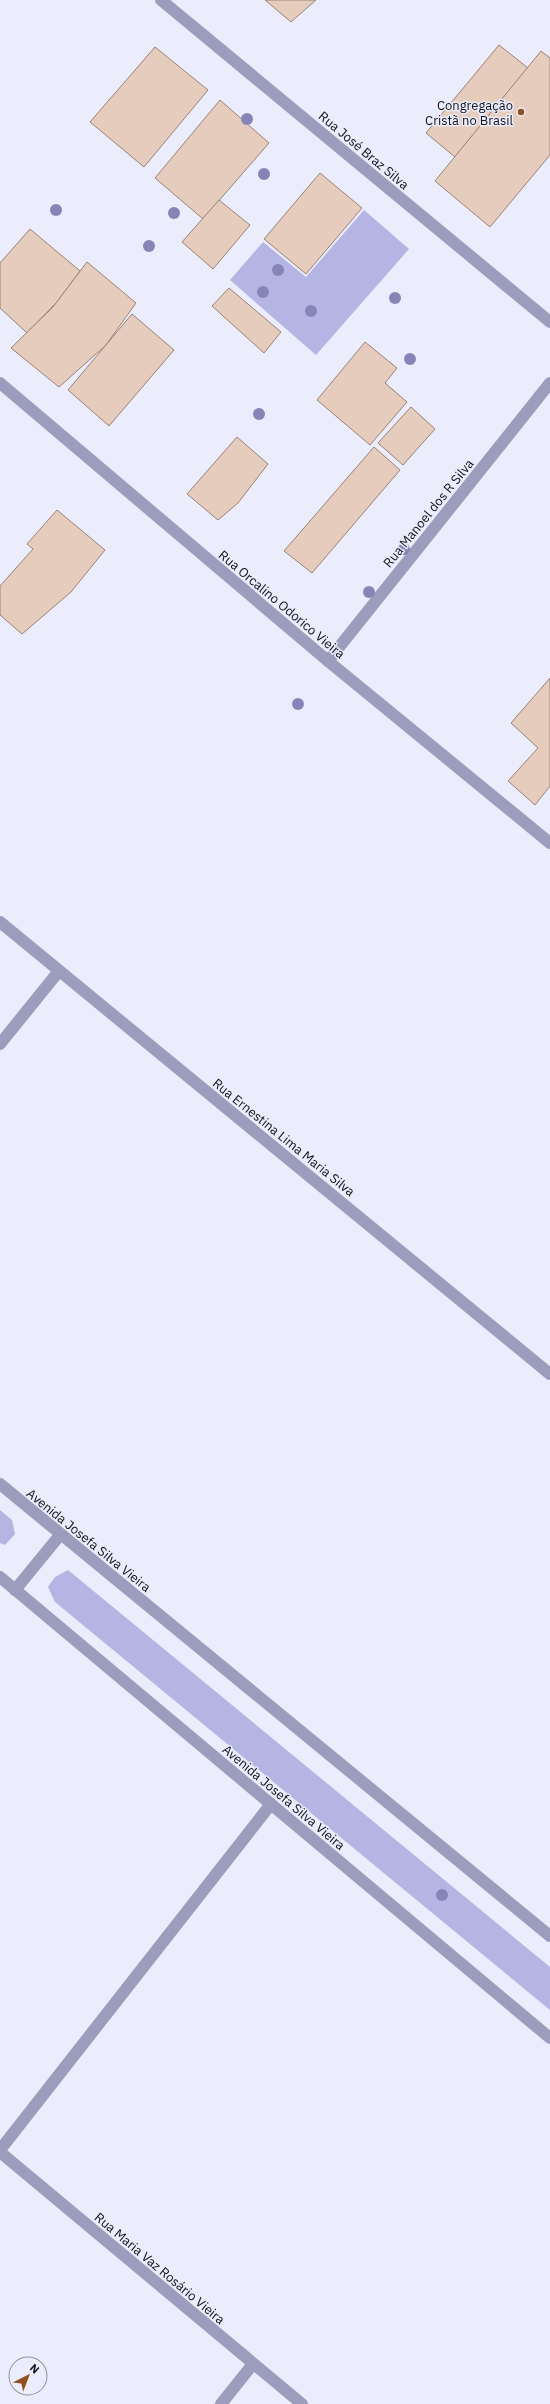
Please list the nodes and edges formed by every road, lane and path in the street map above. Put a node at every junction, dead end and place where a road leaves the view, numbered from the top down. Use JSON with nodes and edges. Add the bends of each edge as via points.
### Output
{"nodes":[{"id":1,"x":161,"y":0,"type":"edge"},
{"id":2,"x":550,"y":322,"type":"edge"},
{"id":3,"x":0,"y":382,"type":"edge"},
{"id":4,"x":550,"y":383,"type":"edge"},
{"id":5,"x":328,"y":661,"type":"junction"},
{"id":6,"x":550,"y":843,"type":"edge"},
{"id":7,"x":0,"y":922,"type":"edge"},
{"id":8,"x":59,"y":971,"type":"junction"},
{"id":9,"x":0,"y":1044,"type":"edge"},
{"id":10,"x":550,"y":1374,"type":"edge"},
{"id":11,"x":0,"y":1484,"type":"edge"},
{"id":12,"x":60,"y":1534,"type":"junction"},
{"id":13,"x":0,"y":1577,"type":"edge"},
{"id":14,"x":15,"y":1590,"type":"junction"},
{"id":15,"x":271,"y":1804,"type":"junction"},
{"id":16,"x":550,"y":1936,"type":"edge"},
{"id":17,"x":550,"y":2038,"type":"edge"},
{"id":18,"x":0,"y":2151,"type":"edge"},
{"id":19,"x":253,"y":2364,"type":"junction"},
{"id":20,"x":221,"y":2404,"type":"edge"},
{"id":21,"x":302,"y":2404,"type":"edge"}],
"edges":[{"from":1,"to":2,"type":"street","name":"Rua José Braz Silva"},
{"from":3,"to":5,"type":"street","name":"Rua Orcalino Odorico Vieira"},
{"from":4,"to":5,"type":"street","name":"Rua Manoel dos R Silva"},
{"from":5,"to":6,"type":"street","name":"Rua Orcalino Odorico Vieira"},
{"from":7,"to":8,"type":"street","name":"Rua Ernestina Lima Maria Silva"},
{"from":8,"to":9,"type":"street"},
{"from":8,"to":10,"type":"street","name":"Rua Ernestina Lima Maria Silva"},
{"from":11,"to":12,"type":"street","name":"Avenida Josefa Silva Vieira"},
{"from":12,"to":14,"type":"street"},
{"from":12,"to":16,"type":"street","name":"Avenida Josefa Silva Vieira"},
{"from":13,"to":14,"type":"street","name":"Avenida Josefa Silva Vieira"},
{"from":14,"to":15,"type":"street","name":"Avenida Josefa Silva Vieira"},
{"from":15,"to":17,"type":"street","name":"Avenida Josefa Silva Vieira"},
{"from":15,"to":18,"type":"street"},
{"from":18,"to":19,"type":"street","name":"Rua Maria Vaz Rosário Vieira"},
{"from":19,"to":20,"type":"street"},
{"from":19,"to":21,"type":"street","name":"Rua Maria Vaz Rosário Vieira"}]}
